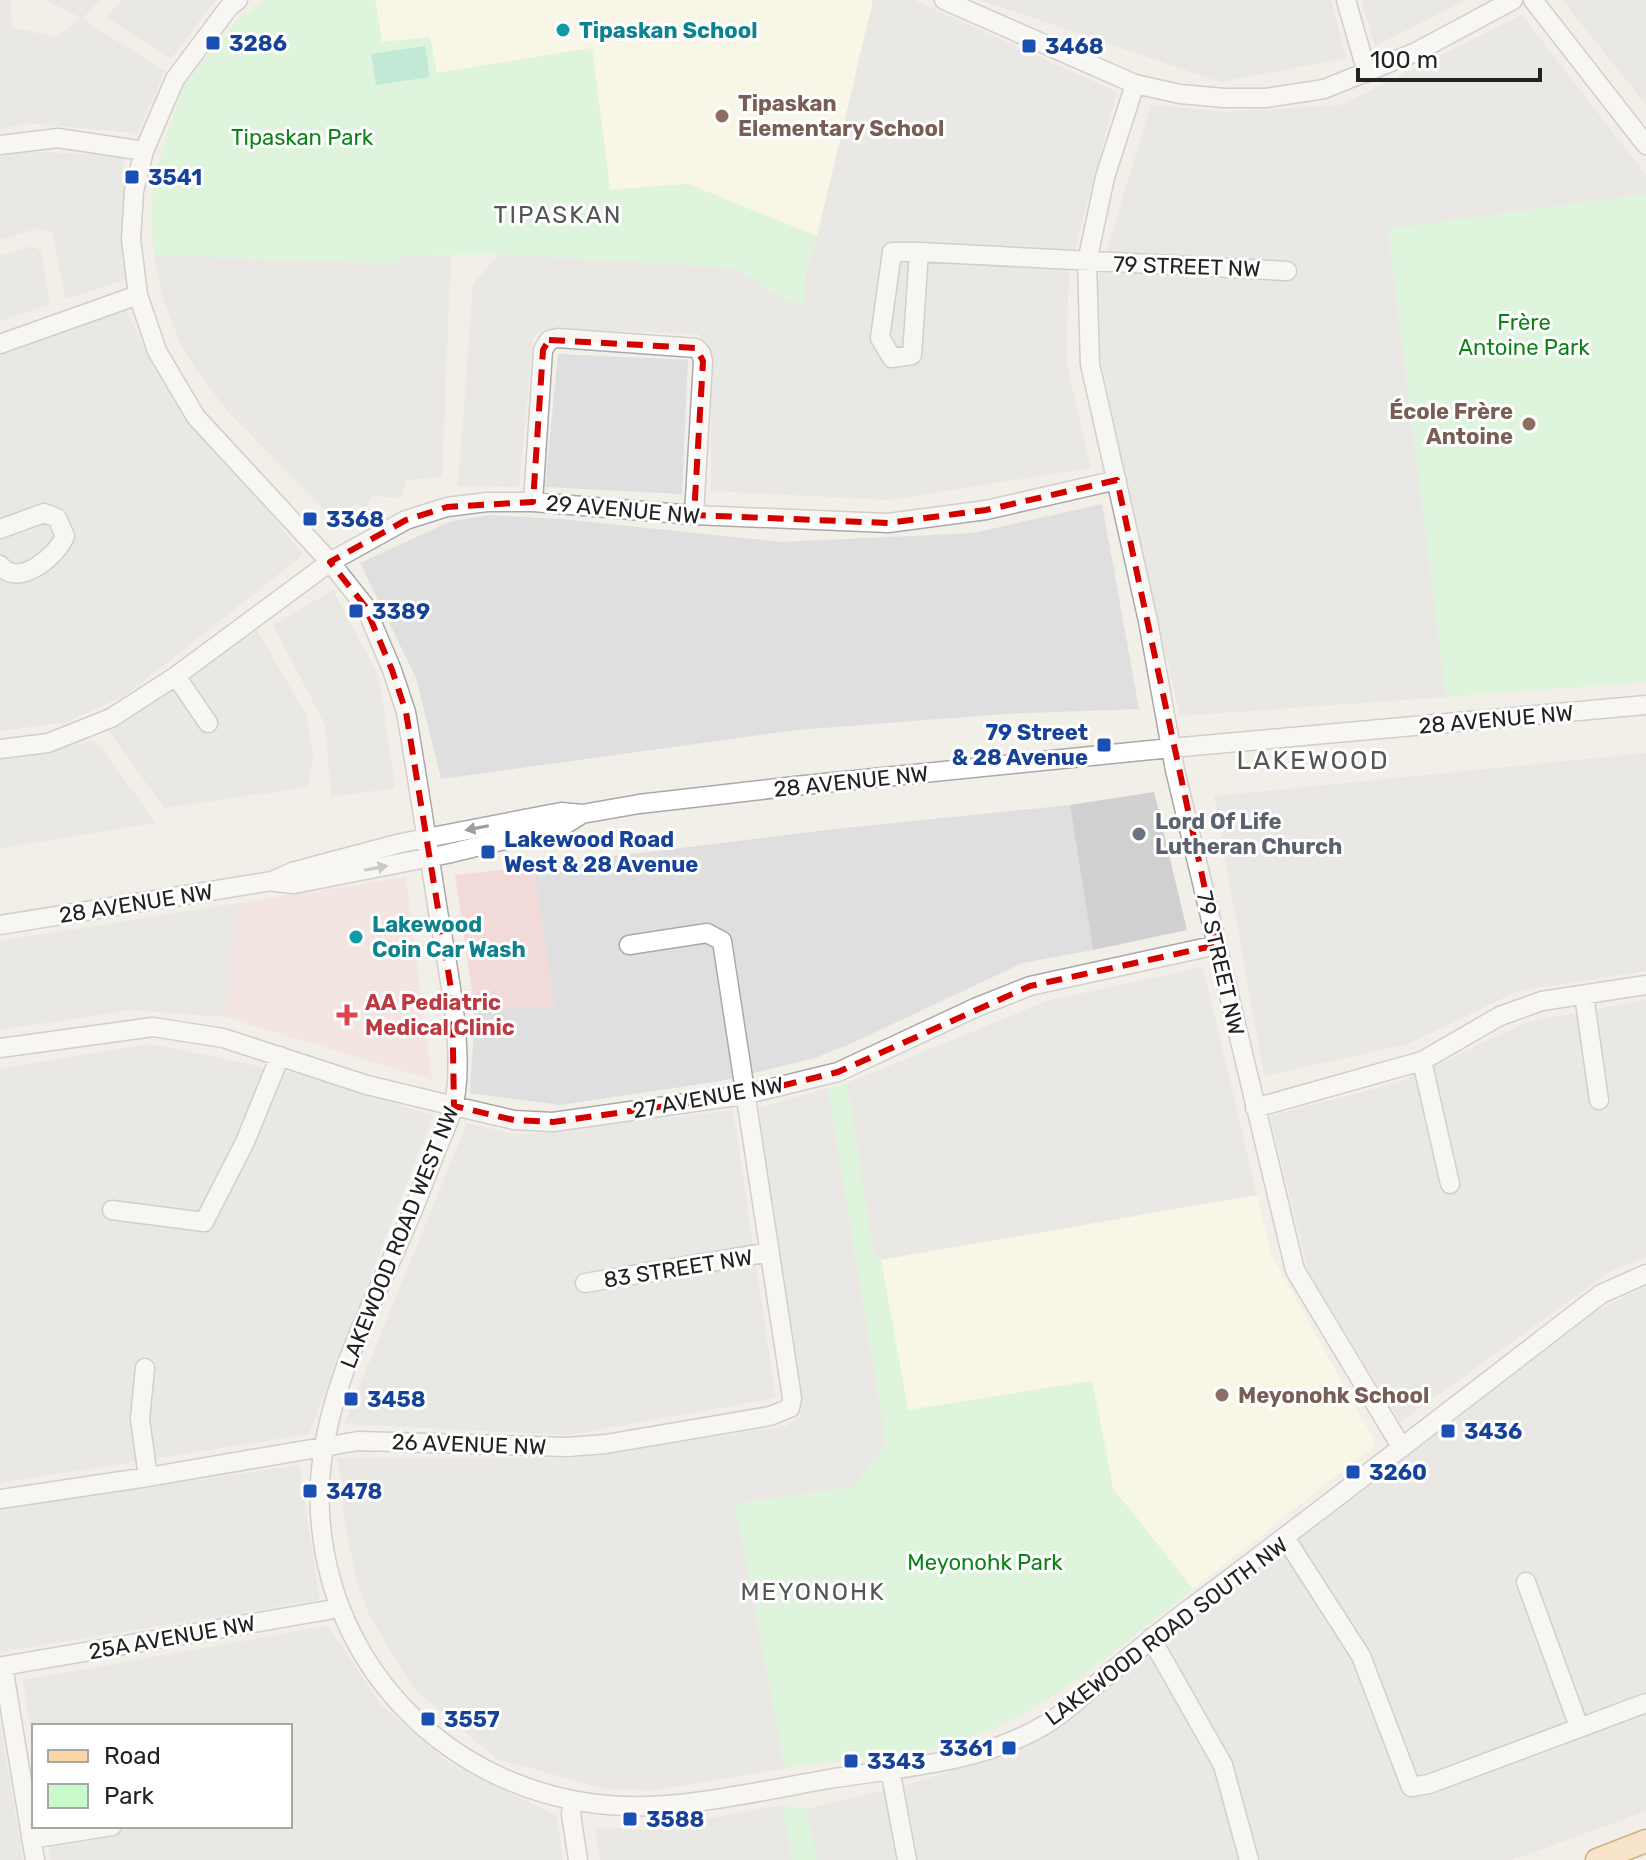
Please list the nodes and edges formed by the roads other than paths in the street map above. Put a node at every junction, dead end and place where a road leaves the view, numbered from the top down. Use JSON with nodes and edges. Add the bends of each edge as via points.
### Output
{"nodes":[{"id":1,"x":238,"y":0,"type":"edge"},
{"id":2,"x":1346,"y":0,"type":"edge"},
{"id":3,"x":1513,"y":0,"type":"edge"},
{"id":4,"x":1533,"y":0,"type":"edge"},
{"id":5,"x":953,"y":2,"type":"edge"},
{"id":6,"x":1367,"y":73,"type":"junction"},
{"id":7,"x":1135,"y":84,"type":"junction"},
{"id":8,"x":0,"y":145,"type":"edge"},
{"id":9,"x":1646,"y":145,"type":"edge"},
{"id":10,"x":144,"y":151,"type":"junction"},
{"id":11,"x":919,"y":252,"type":"junction"},
{"id":12,"x":1087,"y":262,"type":"junction"},
{"id":13,"x":1287,"y":271,"type":"dead end"},
{"id":14,"x":138,"y":295,"type":"junction"},
{"id":15,"x":0,"y":344,"type":"edge"},
{"id":16,"x":1117,"y":480,"type":"junction"},
{"id":17,"x":533,"y":502,"type":"junction"},
{"id":18,"x":694,"y":515,"type":"junction"},
{"id":19,"x":0,"y":529,"type":"edge"},
{"id":20,"x":330,"y":562,"type":"junction"},
{"id":21,"x":0,"y":565,"type":"edge"},
{"id":22,"x":176,"y":676,"type":"junction"},
{"id":23,"x":1646,"y":705,"type":"edge"},
{"id":24,"x":208,"y":723,"type":"dead end"},
{"id":25,"x":1171,"y":748,"type":"junction"},
{"id":26,"x":0,"y":749,"type":"edge"},
{"id":27,"x":582,"y":814,"type":"junction"},
{"id":28,"x":427,"y":837,"type":"junction"},
{"id":29,"x":430,"y":857,"type":"junction"},
{"id":30,"x":272,"y":881,"type":"junction"},
{"id":31,"x":0,"y":925,"type":"edge"},
{"id":32,"x":629,"y":945,"type":"dead end"},
{"id":33,"x":1217,"y":945,"type":"junction"},
{"id":34,"x":1646,"y":985,"type":"edge"},
{"id":35,"x":1584,"y":995,"type":"junction"},
{"id":36,"x":0,"y":1048,"type":"edge"},
{"id":37,"x":280,"y":1056,"type":"junction"},
{"id":38,"x":1422,"y":1061,"type":"junction"},
{"id":39,"x":744,"y":1095,"type":"junction"},
{"id":40,"x":1599,"y":1100,"type":"dead end"},
{"id":41,"x":454,"y":1106,"type":"junction"},
{"id":42,"x":1255,"y":1108,"type":"junction"},
{"id":43,"x":1450,"y":1184,"type":"dead end"},
{"id":44,"x":112,"y":1210,"type":"dead end"},
{"id":45,"x":770,"y":1252,"type":"junction"},
{"id":46,"x":1646,"y":1274,"type":"edge"},
{"id":47,"x":585,"y":1283,"type":"dead end"},
{"id":48,"x":145,"y":1368,"type":"dead end"},
{"id":49,"x":790,"y":1408,"type":"joint"},
{"id":50,"x":324,"y":1447,"type":"junction"},
{"id":51,"x":1402,"y":1448,"type":"junction"},
{"id":52,"x":148,"y":1477,"type":"junction"},
{"id":53,"x":0,"y":1499,"type":"edge"},
{"id":54,"x":1286,"y":1539,"type":"junction"},
{"id":55,"x":1526,"y":1582,"type":"dead end"},
{"id":56,"x":340,"y":1608,"type":"junction"},
{"id":57,"x":1151,"y":1638,"type":"junction"},
{"id":58,"x":1646,"y":1703,"type":"edge"},
{"id":59,"x":1579,"y":1727,"type":"junction"},
{"id":60,"x":473,"y":1764,"type":"joint"},
{"id":61,"x":890,"y":1769,"type":"junction"},
{"id":62,"x":573,"y":1801,"type":"junction"},
{"id":63,"x":100,"y":1828,"type":"edge"},
{"id":64,"x":31,"y":1839,"type":"junction"},
{"id":65,"x":1646,"y":1841,"type":"edge"},
{"id":66,"x":35,"y":1860,"type":"edge"},
{"id":67,"x":578,"y":1860,"type":"edge"},
{"id":68,"x":907,"y":1860,"type":"edge"},
{"id":69,"x":1249,"y":1860,"type":"edge"},
{"id":70,"x":1597,"y":1860,"type":"edge"}],
"edges":[{"from":1,"to":10,"type":"street","name":"LAKEWOOD ROAD WEST NW","via":[[175,79]]},
{"from":2,"to":6,"type":"street"},
{"from":3,"to":6,"type":"street"},
{"from":4,"to":9,"type":"street"},
{"from":5,"to":7,"type":"street"},
{"from":6,"to":7,"type":"street","via":[[1324,89],[1266,98],[1180,94]]},
{"from":7,"to":12,"type":"street","name":"79 STREET NW","via":[[1105,177]]},
{"from":8,"to":10,"type":"street","via":[[58,138]]},
{"from":10,"to":14,"type":"street","name":"LAKEWOOD ROAD WEST NW","via":[[134,191],[131,239]]},
{"from":11,"to":11,"type":"street","name":"79 STREET NW","via":[[892,252],[880,338],[892,358],[912,355]]},
{"from":11,"to":12,"type":"street","name":"79 STREET NW"},
{"from":12,"to":13,"type":"street","name":"79 STREET NW"},
{"from":12,"to":16,"type":"street","name":"79 STREET NW","via":[[1090,364]]},
{"from":14,"to":15,"type":"street"},
{"from":14,"to":20,"type":"street","name":"LAKEWOOD ROAD WEST NW","via":[[157,351],[196,417]]},
{"from":16,"to":18,"type":"street","name":"29 AVENUE NW","via":[[986,510],[888,523]]},
{"from":16,"to":25,"type":"street","name":"79 STREET NW"},
{"from":17,"to":18,"type":"street","name":"29 AVENUE NW"},
{"from":17,"to":18,"type":"street","via":[[543,350],[549,340],[696,348],[701,353],[701,402]]},
{"from":17,"to":20,"type":"street","name":"29 AVENUE NW","via":[[447,507],[406,520]]},
{"from":19,"to":21,"type":"street","via":[[44,513],[57,518],[65,536],[56,551],[25,573],[12,574]]},
{"from":20,"to":22,"type":"street","name":"29 AVENUE NW"},
{"from":20,"to":28,"type":"street","name":"LAKEWOOD ROAD WEST NW","via":[[365,606],[392,670],[406,712]]},
{"from":22,"to":24,"type":"street"},
{"from":22,"to":26,"type":"street","name":"29 AVENUE NW","via":[[111,718],[48,743]]},
{"from":23,"to":25,"type":"street","name":"28 AVENUE NW"},
{"from":25,"to":27,"type":"street","name":"28 AVENUE NW","via":[[795,786]]},
{"from":25,"to":33,"type":"street","name":"79 STREET NW"},
{"from":27,"to":28,"type":"street","name":"28 AVENUE NW","one_way":true,"via":[[561,812]]},
{"from":27,"to":29,"type":"street","name":"28 AVENUE NW","via":[[563,826]]},
{"from":28,"to":29,"type":"street","name":"LAKEWOOD ROAD WEST NW"},
{"from":28,"to":30,"type":"street","name":"28 AVENUE NW"},
{"from":30,"to":29,"type":"street","name":"28 AVENUE NW","one_way":true,"via":[[294,884]]},
{"from":29,"to":41,"type":"street","name":"LAKEWOOD ROAD WEST NW","via":[[452,995]]},
{"from":30,"to":31,"type":"street","name":"28 AVENUE NW"},
{"from":32,"to":39,"type":"street","name":"83 STREET NW","via":[[707,933],[722,941]]},
{"from":33,"to":39,"type":"street","name":"27 AVENUE NW","via":[[1030,986],[838,1072]]},
{"from":33,"to":42,"type":"street","name":"79 STREET NW"},
{"from":34,"to":35,"type":"street"},
{"from":35,"to":38,"type":"street","via":[[1542,1001],[1500,1016]]},
{"from":35,"to":40,"type":"street"},
{"from":36,"to":37,"type":"street","name":"27 AVENUE NW","via":[[153,1027],[223,1038]]},
{"from":37,"to":41,"type":"street","name":"27 AVENUE NW"},
{"from":37,"to":44,"type":"street","via":[[204,1222]]},
{"from":38,"to":42,"type":"street"},
{"from":38,"to":43,"type":"street"},
{"from":39,"to":41,"type":"street","name":"27 AVENUE NW","via":[[553,1122],[514,1120]]},
{"from":39,"to":45,"type":"street","name":"83 STREET NW"},
{"from":41,"to":50,"type":"street","name":"LAKEWOOD ROAD WEST NW","via":[[363,1321]]},
{"from":42,"to":51,"type":"street","name":"79 STREET NW","via":[[1295,1270]]},
{"from":45,"to":47,"type":"street","name":"83 STREET NW"},
{"from":45,"to":49,"type":"street","name":"83 STREET NW"},
{"from":46,"to":51,"type":"street","name":"LAKEWOOD ROAD SOUTH NW","via":[[1601,1294]]},
{"from":48,"to":52,"type":"street","via":[[140,1419]]},
{"from":49,"to":50,"type":"street","name":"26 AVENUE NW","via":[[770,1416],[606,1444],[358,1441]]},
{"from":50,"to":52,"type":"street","name":"26 AVENUE NW"},
{"from":50,"to":56,"type":"street","name":"LAKEWOOD ROAD WEST NW","via":[[320,1521]]},
{"from":51,"to":54,"type":"street","name":"LAKEWOOD ROAD SOUTH NW"},
{"from":52,"to":53,"type":"street","name":"26 AVENUE NW"},
{"from":54,"to":57,"type":"street","name":"LAKEWOOD ROAD SOUTH NW"},
{"from":54,"to":59,"type":"street","via":[[1361,1656],[1411,1787]]},
{"from":55,"to":59,"type":"street"},
{"from":56,"to":60,"type":"street","name":"LAKEWOOD ROAD WEST NW","via":[[367,1662],[398,1704],[434,1738]]},
{"from":56,"to":64,"type":"street","name":"25A AVENUE NW","via":[[3,1666]]},
{"from":57,"to":61,"type":"street","name":"LAKEWOOD ROAD SOUTH NW","via":[[1053,1720],[1010,1742],[953,1760]]},
{"from":57,"to":69,"type":"street","via":[[1223,1765]]},
{"from":58,"to":59,"type":"street"},
{"from":60,"to":62,"type":"street","name":"LAKEWOOD ROAD SOUTH NW","via":[[516,1785]]},
{"from":61,"to":62,"type":"street","name":"LAKEWOOD ROAD SOUTH NW","via":[[646,1806]]},
{"from":61,"to":68,"type":"street"},
{"from":62,"to":67,"type":"street"},
{"from":63,"to":64,"type":"street"},
{"from":64,"to":66,"type":"street"},
{"from":65,"to":70,"type":"main road"}]}
